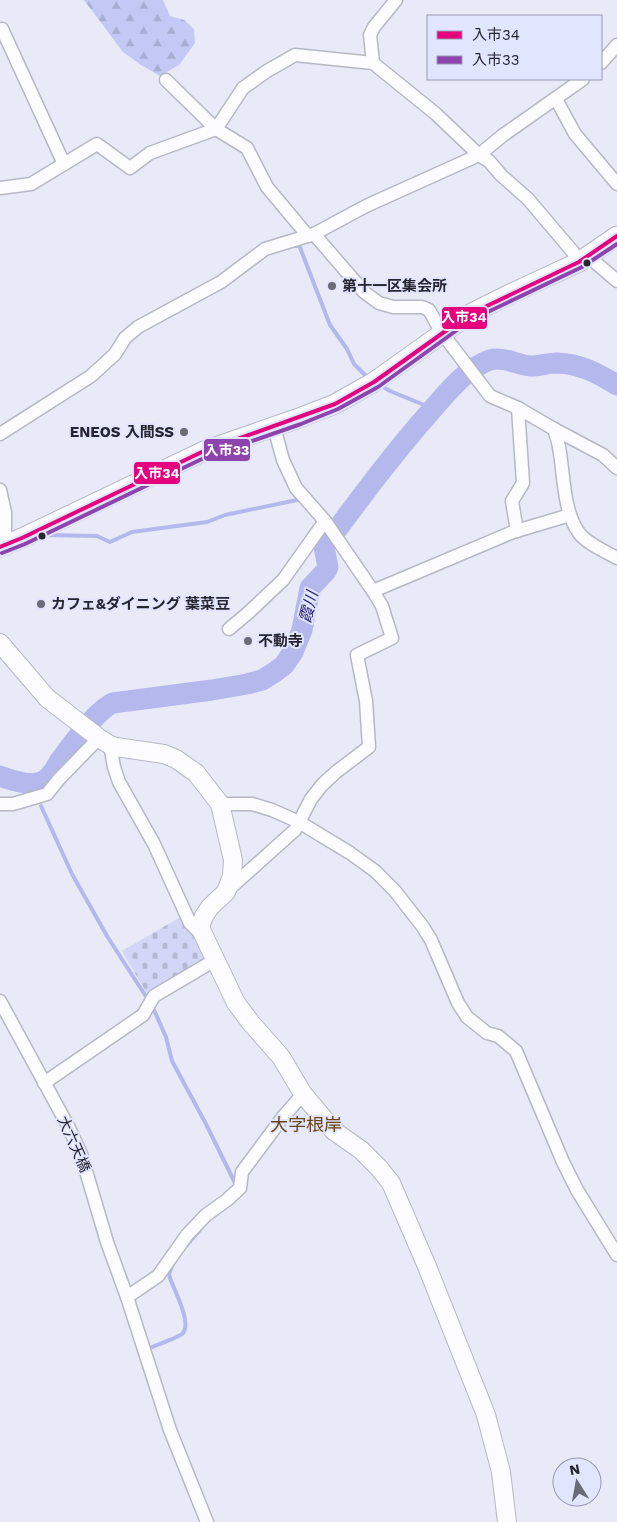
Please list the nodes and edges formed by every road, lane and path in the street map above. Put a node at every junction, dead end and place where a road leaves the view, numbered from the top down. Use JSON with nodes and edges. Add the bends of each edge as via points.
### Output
{"nodes":[{"id":1,"x":396,"y":0,"type":"edge"},
{"id":2,"x":2,"y":28,"type":"dead end"},
{"id":3,"x":617,"y":45,"type":"edge"},
{"id":4,"x":602,"y":62,"type":"edge"},
{"id":5,"x":373,"y":63,"type":"junction"},
{"id":6,"x":166,"y":80,"type":"dead end"},
{"id":7,"x":582,"y":80,"type":"edge"},
{"id":8,"x":556,"y":99,"type":"junction"},
{"id":9,"x":216,"y":129,"type":"junction"},
{"id":10,"x":479,"y":155,"type":"junction"},
{"id":11,"x":64,"y":164,"type":"junction"},
{"id":12,"x":617,"y":184,"type":"edge"},
{"id":13,"x":0,"y":188,"type":"edge"},
{"id":14,"x":311,"y":235,"type":"junction"},
{"id":15,"x":617,"y":236,"type":"edge"},
{"id":16,"x":584,"y":259,"type":"junction"},
{"id":17,"x":617,"y":281,"type":"edge"},
{"id":18,"x":442,"y":333,"type":"junction"},
{"id":19,"x":518,"y":408,"type":"junction"},
{"id":20,"x":274,"y":427,"type":"junction"},
{"id":21,"x":554,"y":429,"type":"junction"},
{"id":22,"x":0,"y":434,"type":"edge"},
{"id":23,"x":617,"y":468,"type":"edge"},
{"id":24,"x":0,"y":490,"type":"edge"},
{"id":25,"x":570,"y":516,"type":"junction"},
{"id":26,"x":327,"y":523,"type":"junction"},
{"id":27,"x":517,"y":531,"type":"junction"},
{"id":28,"x":3,"y":546,"type":"edge"},
{"id":29,"x":617,"y":558,"type":"edge"},
{"id":30,"x":373,"y":591,"type":"junction"},
{"id":31,"x":229,"y":629,"type":"dead end"},
{"id":32,"x":0,"y":643,"type":"edge"},
{"id":33,"x":101,"y":739,"type":"junction"},
{"id":34,"x":0,"y":804,"type":"edge"},
{"id":35,"x":220,"y":804,"type":"junction"},
{"id":36,"x":298,"y":822,"type":"junction"},
{"id":37,"x":226,"y":892,"type":"junction"},
{"id":38,"x":204,"y":936,"type":"junction"},
{"id":39,"x":215,"y":960,"type":"junction"},
{"id":40,"x":0,"y":1001,"type":"edge"},
{"id":41,"x":44,"y":1083,"type":"junction"},
{"id":42,"x":303,"y":1094,"type":"junction"},
{"id":43,"x":617,"y":1255,"type":"edge"},
{"id":44,"x":127,"y":1297,"type":"junction"},
{"id":45,"x":207,"y":1522,"type":"edge"},
{"id":46,"x":507,"y":1522,"type":"edge"}],
"edges":[{"from":1,"to":5,"type":"street","via":[[370,35]]},
{"from":2,"to":11,"type":"street"},
{"from":3,"to":4,"type":"street"},
{"from":5,"to":9,"type":"street","via":[[295,56],[243,88]]},
{"from":5,"to":10,"type":"street","via":[[436,114]]},
{"from":6,"to":9,"type":"street"},
{"from":7,"to":8,"type":"street"},
{"from":8,"to":10,"type":"street"},
{"from":8,"to":12,"type":"street","via":[[575,134]]},
{"from":9,"to":11,"type":"street","via":[[150,153],[130,168],[97,144]]},
{"from":9,"to":14,"type":"street","via":[[247,148],[267,186]]},
{"from":10,"to":14,"type":"street","via":[[366,206]]},
{"from":10,"to":16,"type":"street","via":[[528,199],[573,252]]},
{"from":11,"to":13,"type":"street","via":[[31,184]]},
{"from":14,"to":18,"type":"street","via":[[364,292],[379,303],[393,307],[429,310]]},
{"from":14,"to":22,"type":"street","via":[[265,249],[221,282],[138,327],[92,376]]},
{"from":15,"to":16,"type":"main road"},
{"from":16,"to":17,"type":"street"},
{"from":16,"to":18,"type":"main road","via":[[486,306]]},
{"from":18,"to":19,"type":"street","via":[[490,396]]},
{"from":18,"to":20,"type":"main road","via":[[366,387],[335,404]]},
{"from":19,"to":21,"type":"street"},
{"from":19,"to":27,"type":"street","via":[[523,483],[512,501]]},
{"from":20,"to":26,"type":"street","via":[[283,460],[296,488]]},
{"from":20,"to":28,"type":"main road","via":[[204,451]]},
{"from":21,"to":23,"type":"street","via":[[603,455]]},
{"from":21,"to":25,"type":"street"},
{"from":24,"to":28,"type":"street","via":[[5,512]]},
{"from":25,"to":27,"type":"street"},
{"from":25,"to":29,"type":"street","via":[[578,533]]},
{"from":26,"to":30,"type":"street"},
{"from":26,"to":31,"type":"street","via":[[282,580]]},
{"from":27,"to":30,"type":"street"},
{"from":30,"to":36,"type":"street","via":[[382,606],[392,638],[357,655],[366,701],[369,747],[322,785]]},
{"from":32,"to":33,"type":"street","via":[[47,698]]},
{"from":33,"to":34,"type":"street","via":[[47,794],[13,804]]},
{"from":33,"to":35,"type":"street","via":[[126,749],[176,758],[196,773]]},
{"from":33,"to":38,"type":"street","via":[[119,782],[154,844],[190,923]]},
{"from":35,"to":36,"type":"street","via":[[252,804]]},
{"from":35,"to":37,"type":"street","via":[[233,860]]},
{"from":36,"to":37,"type":"street","via":[[295,830]]},
{"from":36,"to":43,"type":"street","via":[[350,853],[394,890],[431,940],[467,1017],[516,1051],[563,1162]]},
{"from":37,"to":38,"type":"street","via":[[204,916],[200,926]]},
{"from":38,"to":39,"type":"street"},
{"from":39,"to":41,"type":"street","via":[[154,996],[143,1015]]},
{"from":39,"to":42,"type":"street","via":[[236,1003],[281,1057]]},
{"from":40,"to":41,"type":"street","name":"大六天橋"},
{"from":41,"to":44,"type":"street","name":"大六天橋","via":[[81,1154]]},
{"from":42,"to":44,"type":"street","via":[[242,1172],[240,1188],[187,1235],[158,1276]]},
{"from":42,"to":46,"type":"street","via":[[334,1131],[361,1150],[391,1183],[486,1414],[501,1472]]},
{"from":44,"to":45,"type":"street","name":"大六天橋","via":[[170,1430]]}]}
